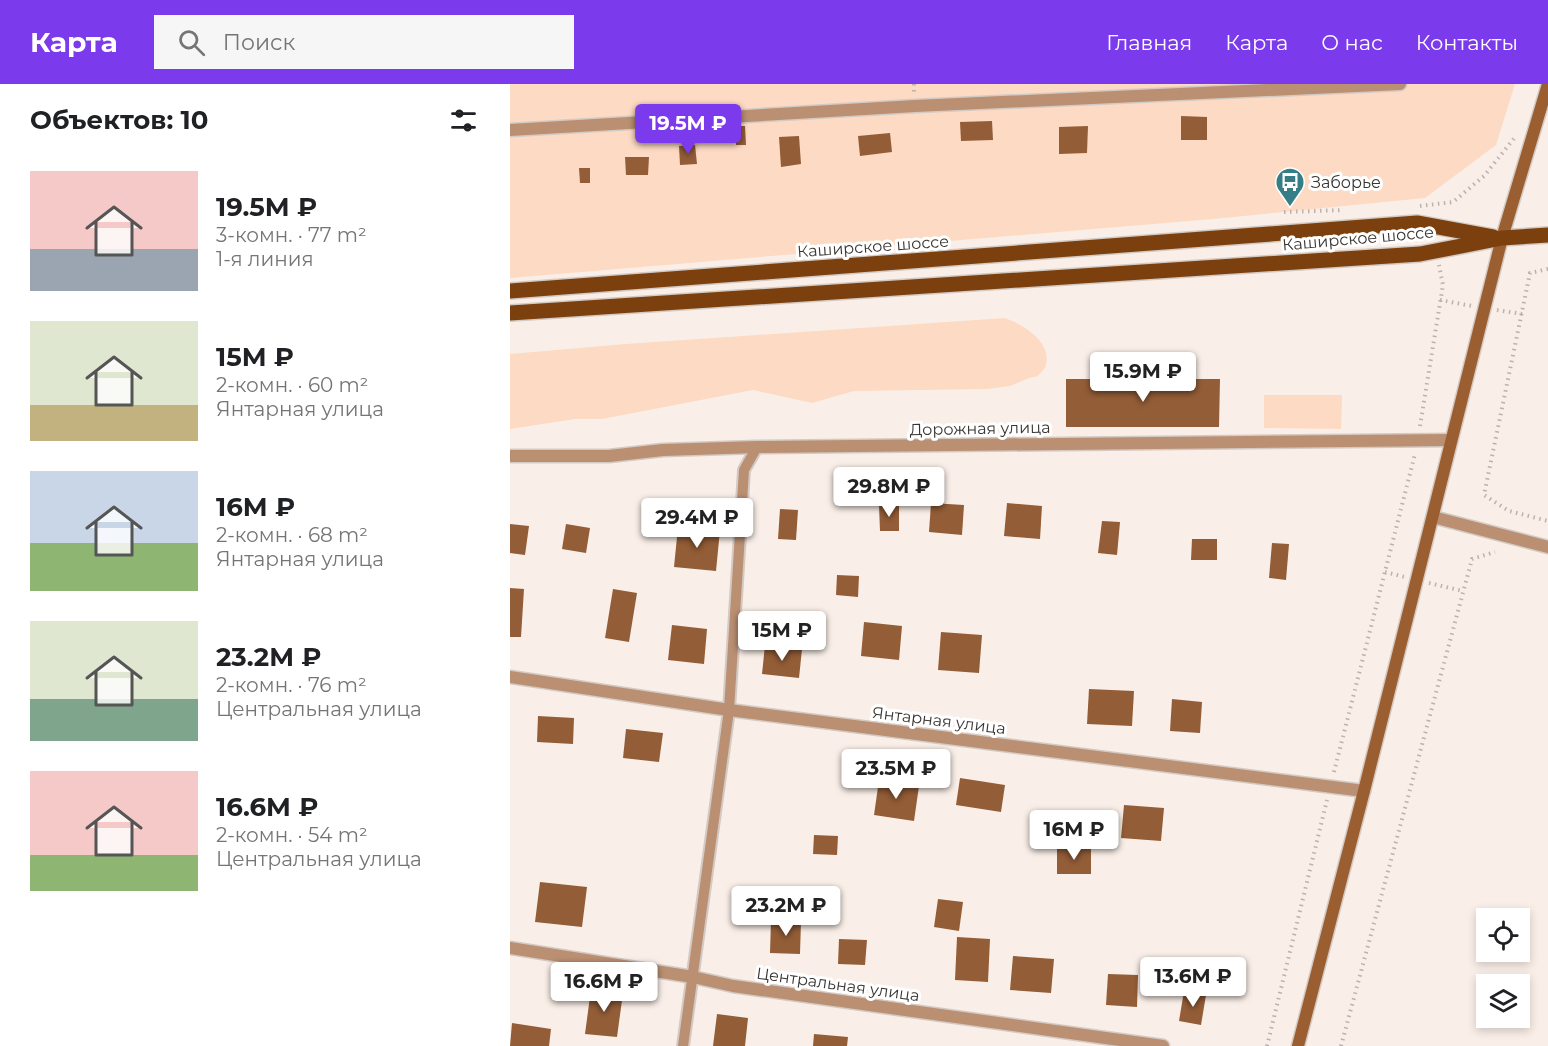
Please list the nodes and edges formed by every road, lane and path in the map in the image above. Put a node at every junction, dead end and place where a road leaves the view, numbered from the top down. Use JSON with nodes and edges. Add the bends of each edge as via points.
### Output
{"nodes":[{"id":1,"x":1400,"y":84,"type":"edge"},
{"id":2,"x":1548,"y":84,"type":"edge"},
{"id":3,"x":510,"y":130,"type":"edge"},
{"id":4,"x":1519,"y":132,"type":"dead end"},
{"id":5,"x":1433,"y":204,"type":"junction"},
{"id":6,"x":1412,"y":207,"type":"dead end"},
{"id":7,"x":1348,"y":209,"type":"dead end"},
{"id":8,"x":1284,"y":212,"type":"dead end"},
{"id":9,"x":1435,"y":226,"type":"junction"},
{"id":10,"x":1548,"y":235,"type":"edge"},
{"id":11,"x":1502,"y":238,"type":"junction"},
{"id":12,"x":1436,"y":251,"type":"junction"},
{"id":13,"x":1548,"y":269,"type":"edge"},
{"id":14,"x":510,"y":291,"type":"edge"},
{"id":15,"x":510,"y":313,"type":"edge"},
{"id":16,"x":1451,"y":440,"type":"junction"},
{"id":17,"x":1418,"y":441,"type":"junction"},
{"id":18,"x":757,"y":447,"type":"junction"},
{"id":19,"x":510,"y":456,"type":"edge"},
{"id":20,"x":1432,"y":517,"type":"junction"},
{"id":21,"x":1548,"y":521,"type":"edge"},
{"id":22,"x":1548,"y":547,"type":"edge"},
{"id":23,"x":1495,"y":552,"type":"dead end"},
{"id":24,"x":510,"y":677,"type":"edge"},
{"id":25,"x":729,"y":710,"type":"junction"},
{"id":26,"x":1330,"y":787,"type":"junction"},
{"id":27,"x":1364,"y":791,"type":"junction"},
{"id":28,"x":510,"y":948,"type":"edge"},
{"id":29,"x":693,"y":977,"type":"junction"},
{"id":30,"x":683,"y":1046,"type":"edge"},
{"id":31,"x":1163,"y":1046,"type":"edge"},
{"id":32,"x":1267,"y":1046,"type":"edge"},
{"id":33,"x":1298,"y":1046,"type":"edge"},
{"id":34,"x":1341,"y":1046,"type":"edge"}],
"edges":[{"from":1,"to":3,"type":"street","via":[[915,106]]},
{"from":2,"to":11,"type":"street"},
{"from":4,"to":5,"type":"path","via":[[1484,176],[1453,202]]},
{"from":5,"to":6,"type":"path"},
{"from":5,"to":9,"type":"path"},
{"from":7,"to":8,"type":"path"},
{"from":9,"to":11,"type":"main road","name":"Каширское шоссе"},
{"from":9,"to":14,"type":"main road","name":"Каширское шоссе","via":[[1417,223]]},
{"from":10,"to":11,"type":"main road"},
{"from":11,"to":12,"type":"main road","name":"Каширское шоссе"},
{"from":11,"to":16,"type":"street"},
{"from":12,"to":15,"type":"main road","name":"Каширское шоссе"},
{"from":12,"to":17,"type":"path","via":[[1443,285]]},
{"from":13,"to":21,"type":"path","via":[[1530,273],[1484,495],[1509,511]]},
{"from":16,"to":17,"type":"street","name":"Дорожная улица"},
{"from":16,"to":20,"type":"street"},
{"from":17,"to":18,"type":"street","name":"Дорожная улица"},
{"from":17,"to":26,"type":"path"},
{"from":18,"to":19,"type":"street","name":"Дорожная улица","via":[[609,456]]},
{"from":18,"to":25,"type":"lane","via":[[744,470]]},
{"from":20,"to":22,"type":"street"},
{"from":20,"to":27,"type":"street"},
{"from":23,"to":34,"type":"path","via":[[1472,559]]},
{"from":24,"to":25,"type":"street","name":"Янтарная улица"},
{"from":25,"to":26,"type":"street","name":"Янтарная улица"},
{"from":25,"to":29,"type":"lane"},
{"from":26,"to":27,"type":"street","name":"Янтарная улица"},
{"from":26,"to":32,"type":"path"},
{"from":27,"to":33,"type":"street"},
{"from":28,"to":29,"type":"street","name":"Центральная улица"},
{"from":29,"to":30,"type":"lane"},
{"from":29,"to":31,"type":"street","name":"Центральная улица","via":[[733,986]]}]}
